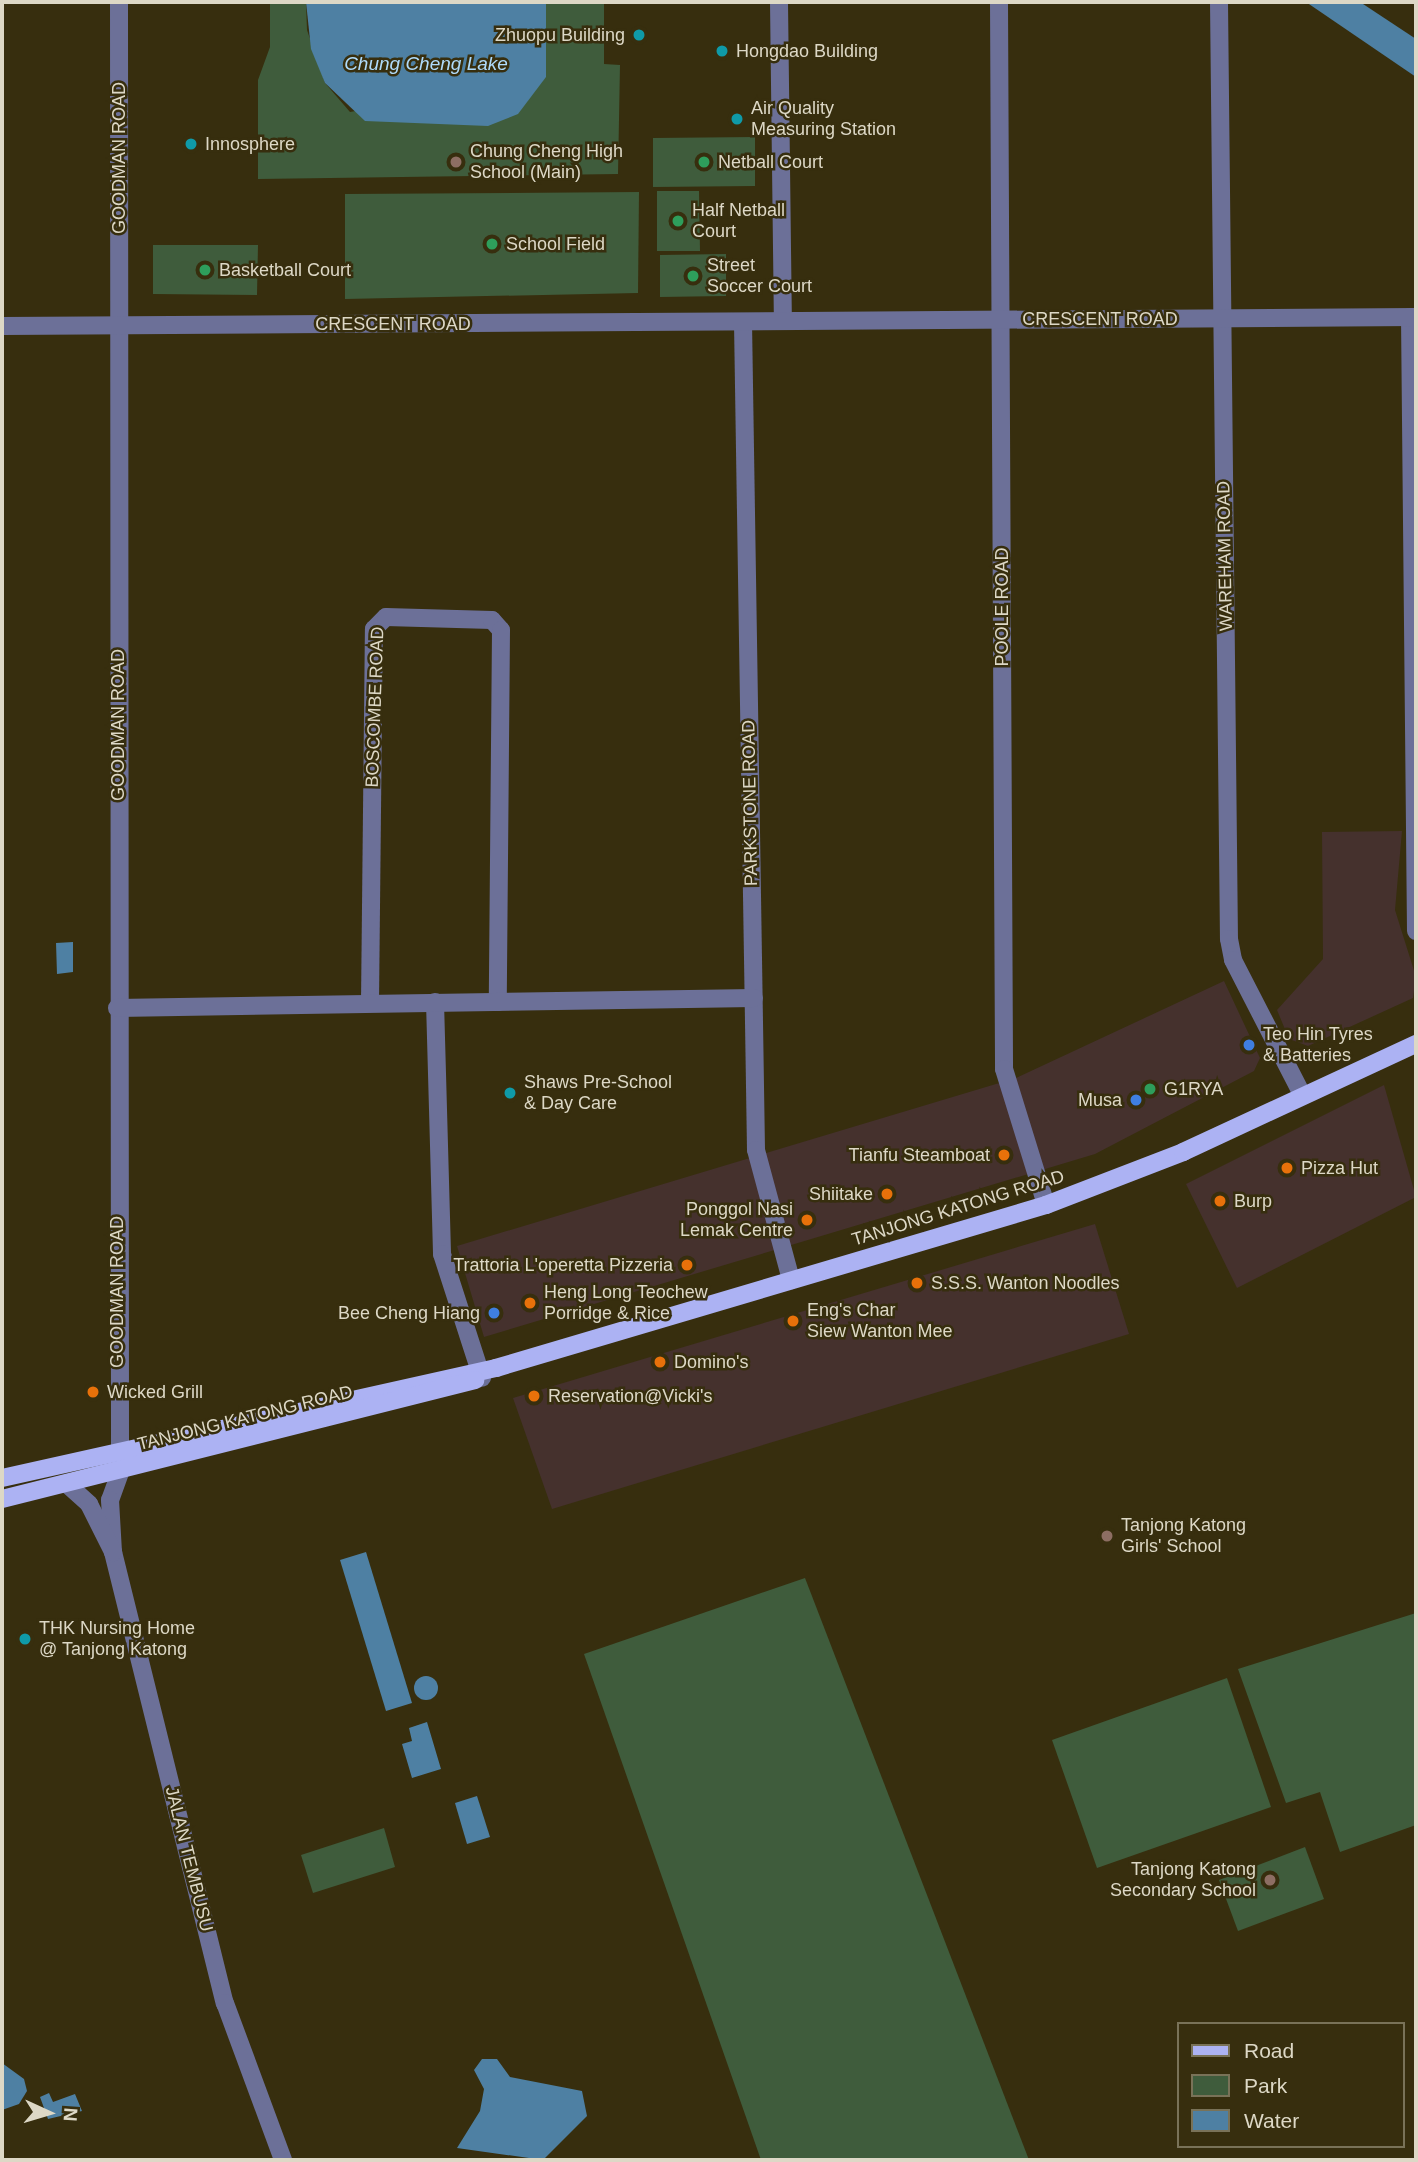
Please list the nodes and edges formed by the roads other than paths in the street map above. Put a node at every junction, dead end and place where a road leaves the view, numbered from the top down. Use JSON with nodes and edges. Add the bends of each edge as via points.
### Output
{"nodes":[{"id":1,"x":119,"y":2,"type":"edge"},
{"id":2,"x":779,"y":2,"type":"edge"},
{"id":3,"x":999,"y":2,"type":"edge"},
{"id":4,"x":1219,"y":2,"type":"edge"},
{"id":5,"x":1413,"y":317,"type":"edge"},
{"id":6,"x":1222,"y":318,"type":"junction"},
{"id":7,"x":999,"y":320,"type":"junction"},
{"id":8,"x":783,"y":321,"type":"junction"},
{"id":9,"x":743,"y":322,"type":"junction"},
{"id":10,"x":2,"y":326,"type":"edge"},
{"id":11,"x":120,"y":326,"type":"junction"},
{"id":12,"x":1415,"y":519,"type":"edge"},
{"id":13,"x":1416,"y":734,"type":"edge"},
{"id":14,"x":1416,"y":931,"type":"edge"},
{"id":15,"x":754,"y":998,"type":"junction"},
{"id":16,"x":369,"y":1002,"type":"junction"},
{"id":17,"x":435,"y":1002,"type":"junction"},
{"id":18,"x":498,"y":1002,"type":"junction"},
{"id":19,"x":117,"y":1008,"type":"junction"},
{"id":20,"x":1416,"y":1044,"type":"edge"},
{"id":21,"x":1302,"y":1094,"type":"junction"},
{"id":22,"x":1046,"y":1205,"type":"junction"},
{"id":23,"x":791,"y":1280,"type":"junction"},
{"id":24,"x":486,"y":1371,"type":"junction"},
{"id":25,"x":120,"y":1449,"type":"junction"},
{"id":26,"x":121,"y":1470,"type":"junction"},
{"id":27,"x":2,"y":1478,"type":"edge"},
{"id":28,"x":67,"y":1484,"type":"junction"},
{"id":29,"x":2,"y":1499,"type":"edge"},
{"id":30,"x":113,"y":1552,"type":"junction"},
{"id":31,"x":283,"y":2160,"type":"edge"}],
"edges":[{"from":1,"to":11,"type":"street","name":"GOODMAN ROAD"},
{"from":2,"to":8,"type":"street"},
{"from":3,"to":7,"type":"street","name":"POOLE ROAD"},
{"from":4,"to":6,"type":"street","name":"WAREHAM ROAD"},
{"from":5,"to":6,"type":"street","name":"CRESCENT ROAD"},
{"from":5,"to":12,"type":"street"},
{"from":6,"to":7,"type":"street","name":"CRESCENT ROAD"},
{"from":6,"to":21,"type":"street","name":"WAREHAM ROAD","via":[[1229,939],[1233,960]]},
{"from":7,"to":8,"type":"street","name":"CRESCENT ROAD"},
{"from":7,"to":22,"type":"street","name":"POOLE ROAD","via":[[1005,1077]]},
{"from":8,"to":9,"type":"street","name":"CRESCENT ROAD"},
{"from":9,"to":11,"type":"street","name":"CRESCENT ROAD"},
{"from":9,"to":15,"type":"street","name":"PARKSTONE ROAD"},
{"from":10,"to":11,"type":"street","name":"CRESCENT ROAD"},
{"from":11,"to":19,"type":"street","name":"GOODMAN ROAD"},
{"from":12,"to":13,"type":"street"},
{"from":13,"to":14,"type":"street"},
{"from":15,"to":18,"type":"street"},
{"from":15,"to":23,"type":"street","name":"PARKSTONE ROAD","via":[[758,1172]]},
{"from":16,"to":17,"type":"street"},
{"from":16,"to":18,"type":"street","name":"BOSCOMBE ROAD","via":[[374,629],[386,617],[492,620],[501,630]]},
{"from":16,"to":19,"type":"street"},
{"from":17,"to":18,"type":"street"},
{"from":17,"to":24,"type":"street","via":[[442,1254]]},
{"from":19,"to":25,"type":"street","name":"GOODMAN ROAD"},
{"from":20,"to":21,"type":"main road","name":"TANJONG KATONG ROAD"},
{"from":21,"to":22,"type":"main road","name":"TANJONG KATONG ROAD","via":[[1128,1176]]},
{"from":22,"to":23,"type":"main road","name":"TANJONG KATONG ROAD"},
{"from":23,"to":24,"type":"main road","name":"TANJONG KATONG ROAD"},
{"from":24,"to":25,"type":"main road","name":"TANJONG KATONG ROAD"},
{"from":24,"to":26,"type":"main road","name":"TANJONG KATONG ROAD"},
{"from":25,"to":27,"type":"main road","name":"TANJONG KATONG ROAD"},
{"from":26,"to":28,"type":"main road","name":"TANJONG KATONG ROAD"},
{"from":26,"to":30,"type":"street","via":[[110,1500]]},
{"from":28,"to":29,"type":"main road","name":"TANJONG KATONG ROAD"},
{"from":28,"to":30,"type":"street","via":[[89,1504]]},
{"from":30,"to":31,"type":"street","name":"JALAN TEMBUSU","via":[[225,2003]]}]}
